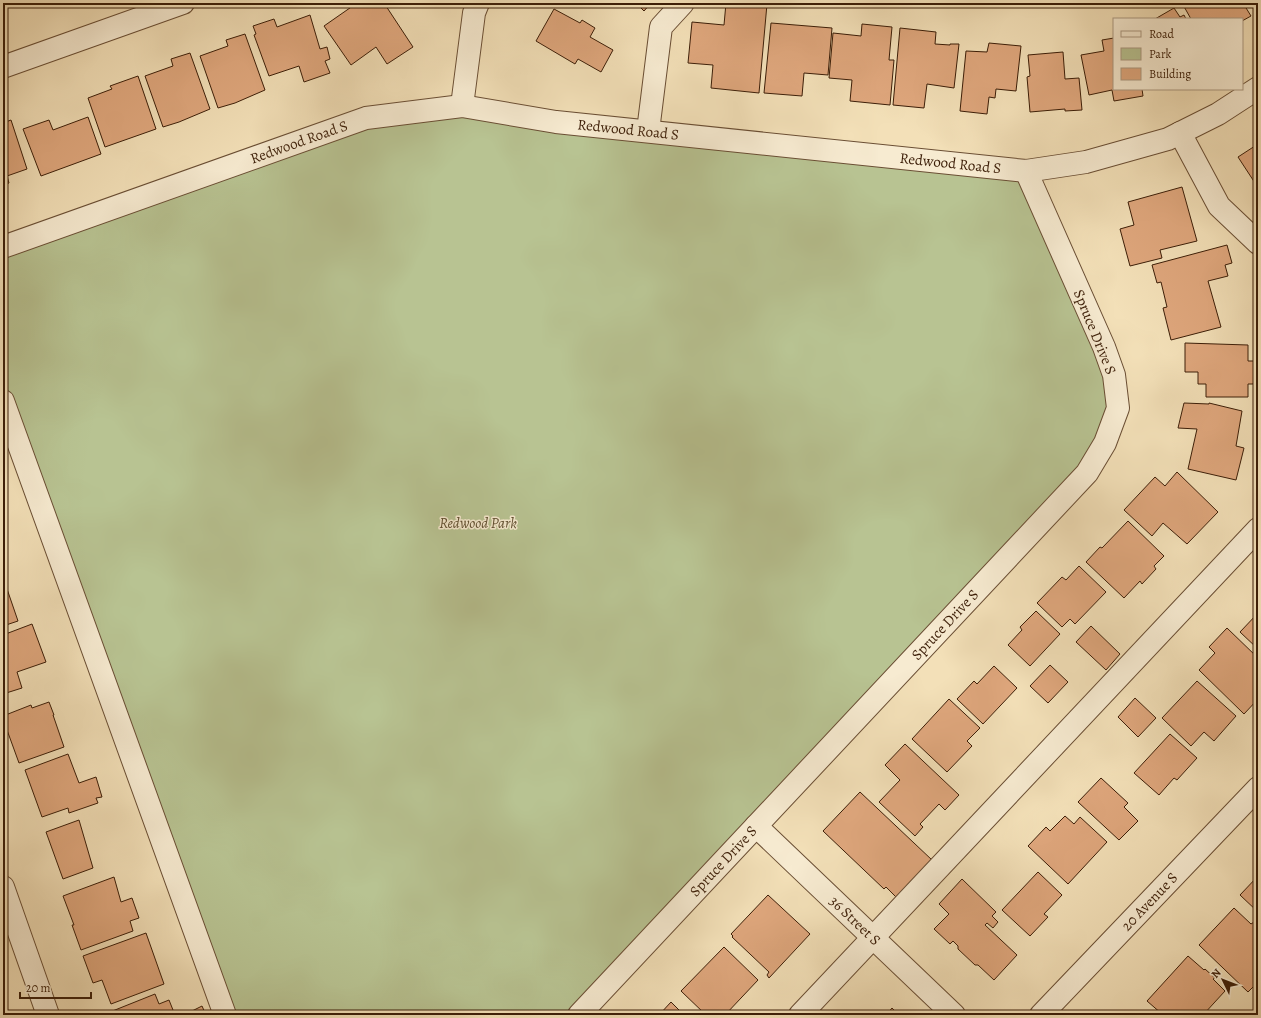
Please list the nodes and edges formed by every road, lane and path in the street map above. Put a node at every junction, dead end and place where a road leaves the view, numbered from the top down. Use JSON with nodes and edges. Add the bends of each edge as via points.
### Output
{"nodes":[{"id":1,"x":183,"y":3,"type":"edge"},
{"id":2,"x":478,"y":3,"type":"edge"},
{"id":3,"x":683,"y":3,"type":"edge"},
{"id":4,"x":3,"y":67,"type":"edge"},
{"id":5,"x":1258,"y":88,"type":"edge"},
{"id":6,"x":462,"y":106,"type":"junction"},
{"id":7,"x":648,"y":131,"type":"junction"},
{"id":8,"x":1180,"y":133,"type":"junction"},
{"id":9,"x":1026,"y":171,"type":"junction"},
{"id":10,"x":1258,"y":243,"type":"edge"},
{"id":11,"x":3,"y":247,"type":"edge"},
{"id":12,"x":3,"y":401,"type":"edge"},
{"id":13,"x":1258,"y":529,"type":"edge"},
{"id":14,"x":1258,"y":788,"type":"edge"},
{"id":15,"x":756,"y":826,"type":"junction"},
{"id":16,"x":3,"y":887,"type":"edge"},
{"id":17,"x":873,"y":937,"type":"junction"},
{"id":18,"x":48,"y":1015,"type":"edge"},
{"id":19,"x":225,"y":1015,"type":"edge"},
{"id":20,"x":579,"y":1015,"type":"edge"},
{"id":21,"x":800,"y":1015,"type":"edge"},
{"id":22,"x":954,"y":1015,"type":"edge"},
{"id":23,"x":1041,"y":1015,"type":"edge"}],
"edges":[{"from":1,"to":4,"type":"street"},
{"from":2,"to":6,"type":"street","via":[[474,13]]},
{"from":3,"to":7,"type":"street","via":[[661,27]]},
{"from":5,"to":8,"type":"street","name":"Redwood Road S","via":[[1218,114]]},
{"from":6,"to":7,"type":"street","name":"Redwood Road S","via":[[556,122]]},
{"from":6,"to":11,"type":"street","name":"Redwood Road S","via":[[366,118]]},
{"from":7,"to":9,"type":"street","name":"Redwood Road S"},
{"from":8,"to":9,"type":"street","name":"Redwood Road S","via":[[1168,139],[1086,162]]},
{"from":8,"to":10,"type":"street","via":[[1219,206]]},
{"from":9,"to":15,"type":"street","name":"Spruce Drive S","via":[[1114,375],[1118,408],[1105,443],[1087,473]]},
{"from":12,"to":19,"type":"street"},
{"from":13,"to":17,"type":"street"},
{"from":14,"to":23,"type":"street","name":"20 Avenue S"},
{"from":15,"to":17,"type":"street","name":"36 Street S"},
{"from":15,"to":20,"type":"street","name":"Spruce Drive S"},
{"from":16,"to":18,"type":"street"},
{"from":17,"to":21,"type":"street"},
{"from":17,"to":22,"type":"street","name":"36 Street S"}]}
